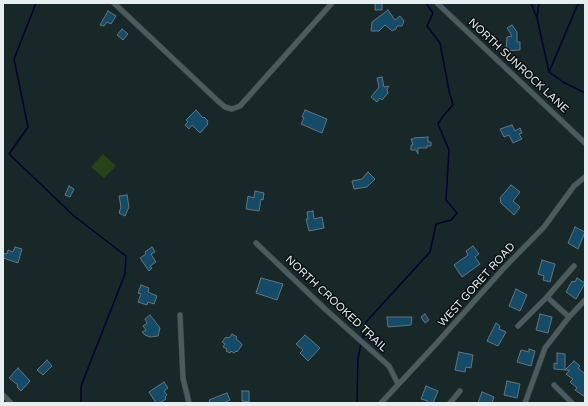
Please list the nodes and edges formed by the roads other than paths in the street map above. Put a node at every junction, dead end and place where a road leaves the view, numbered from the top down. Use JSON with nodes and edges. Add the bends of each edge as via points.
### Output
{"nodes":[{"id":1,"x":114,"y":3,"type":"edge"},
{"id":2,"x":332,"y":3,"type":"edge"},
{"id":3,"x":436,"y":3,"type":"edge"},
{"id":4,"x":585,"y":143,"type":"edge"},
{"id":5,"x":585,"y":177,"type":"edge"},
{"id":6,"x":256,"y":243,"type":"dead end"},
{"id":7,"x":574,"y":266,"type":"dead end"},
{"id":8,"x":547,"y":297,"type":"junction"},
{"id":9,"x":585,"y":300,"type":"edge"},
{"id":10,"x":180,"y":315,"type":"dead end"},
{"id":11,"x":569,"y":317,"type":"junction"},
{"id":12,"x":518,"y":326,"type":"dead end"},
{"id":13,"x":398,"y":384,"type":"junction"},
{"id":14,"x":554,"y":384,"type":"dead end"},
{"id":15,"x":460,"y":391,"type":"dead end"},
{"id":16,"x":3,"y":395,"type":"edge"},
{"id":17,"x":11,"y":403,"type":"edge"},
{"id":18,"x":189,"y":403,"type":"edge"},
{"id":19,"x":381,"y":403,"type":"edge"},
{"id":20,"x":450,"y":403,"type":"edge"},
{"id":21,"x":525,"y":403,"type":"edge"},
{"id":22,"x":572,"y":403,"type":"edge"}],
"edges":[{"from":1,"to":2,"type":"street","via":[[219,102],[232,109],[240,106]]},
{"from":3,"to":4,"type":"street","name":"NORTH SUNROCK LANE"},
{"from":5,"to":13,"type":"street","name":"WEST GORET ROAD","via":[[574,186],[544,227]]},
{"from":6,"to":13,"type":"street","name":"NORTH CROOKED TRAIL","via":[[388,366]]},
{"from":7,"to":8,"type":"street"},
{"from":8,"to":11,"type":"street"},
{"from":8,"to":12,"type":"street"},
{"from":9,"to":11,"type":"street"},
{"from":10,"to":18,"type":"street","via":[[183,378]]},
{"from":11,"to":21,"type":"street","via":[[545,348]]},
{"from":13,"to":19,"type":"street","name":"WEST GORET ROAD"},
{"from":14,"to":22,"type":"street"},
{"from":15,"to":20,"type":"street"},
{"from":16,"to":17,"type":"street"}]}
